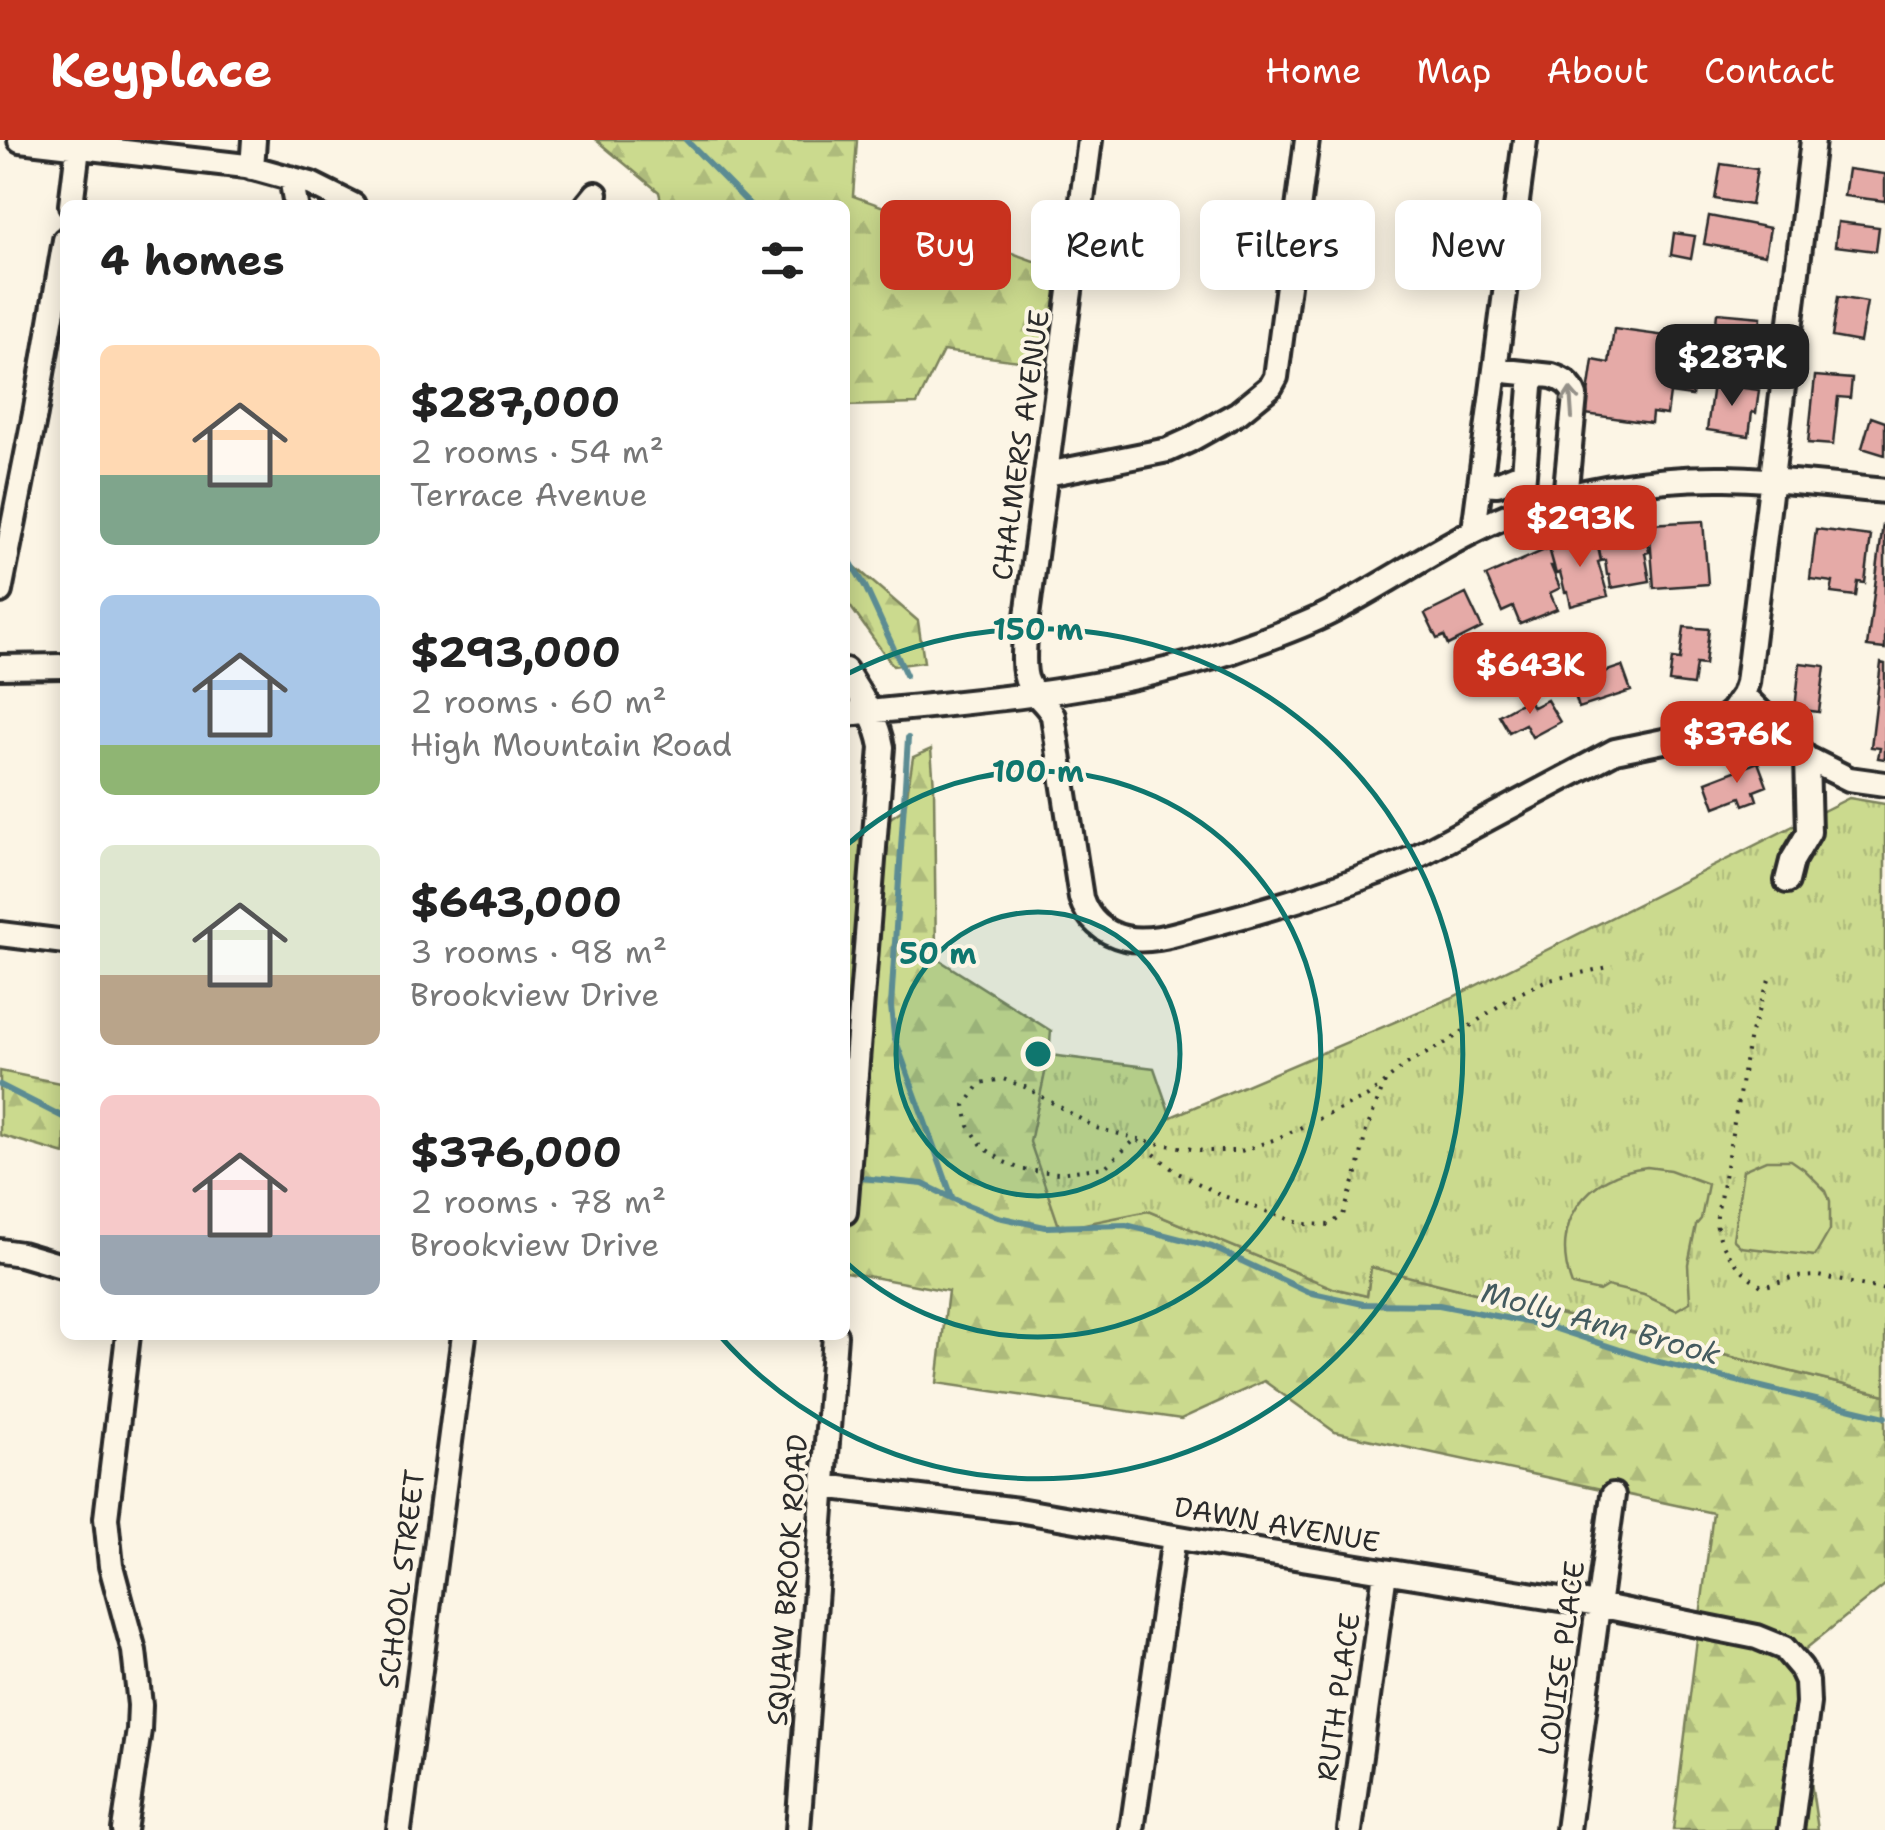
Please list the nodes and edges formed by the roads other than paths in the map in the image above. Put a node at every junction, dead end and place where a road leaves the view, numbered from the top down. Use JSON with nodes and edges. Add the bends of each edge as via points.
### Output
{"nodes":[{"id":1,"x":20,"y":140,"type":"edge"},
{"id":2,"x":254,"y":140,"type":"edge"},
{"id":3,"x":1090,"y":140,"type":"edge"},
{"id":4,"x":1308,"y":140,"type":"edge"},
{"id":5,"x":1525,"y":140,"type":"edge"},
{"id":6,"x":1814,"y":140,"type":"edge"},
{"id":7,"x":79,"y":144,"type":"edge"},
{"id":8,"x":252,"y":168,"type":"junction"},
{"id":9,"x":291,"y":178,"type":"junction"},
{"id":10,"x":72,"y":200,"type":"edge"},
{"id":11,"x":295,"y":200,"type":"edge"},
{"id":12,"x":343,"y":200,"type":"edge"},
{"id":13,"x":60,"y":263,"type":"edge"},
{"id":14,"x":1495,"y":370,"type":"junction"},
{"id":15,"x":1532,"y":374,"type":"junction"},
{"id":16,"x":1524,"y":473,"type":"junction"},
{"id":17,"x":1046,"y":474,"type":"junction"},
{"id":18,"x":1771,"y":482,"type":"junction"},
{"id":19,"x":1480,"y":483,"type":"junction"},
{"id":20,"x":1885,"y":492,"type":"edge"},
{"id":21,"x":9,"y":498,"type":"edge"},
{"id":22,"x":1565,"y":498,"type":"junction"},
{"id":23,"x":1522,"y":510,"type":"junction"},
{"id":24,"x":1474,"y":530,"type":"junction"},
{"id":25,"x":0,"y":591,"type":"edge"},
{"id":26,"x":60,"y":666,"type":"edge"},
{"id":27,"x":0,"y":667,"type":"edge"},
{"id":28,"x":850,"y":678,"type":"edge"},
{"id":29,"x":1038,"y":695,"type":"junction"},
{"id":30,"x":1742,"y":695,"type":"junction"},
{"id":31,"x":870,"y":712,"type":"junction"},
{"id":32,"x":850,"y":714,"type":"edge"},
{"id":33,"x":1808,"y":758,"type":"junction"},
{"id":34,"x":1885,"y":784,"type":"edge"},
{"id":35,"x":1788,"y":881,"type":"dead end"},
{"id":36,"x":0,"y":934,"type":"edge"},
{"id":37,"x":60,"y":941,"type":"edge"},
{"id":38,"x":850,"y":1139,"type":"edge"},
{"id":39,"x":0,"y":1250,"type":"edge"},
{"id":40,"x":60,"y":1266,"type":"edge"},
{"id":41,"x":127,"y":1340,"type":"edge"},
{"id":42,"x":463,"y":1340,"type":"edge"},
{"id":43,"x":836,"y":1340,"type":"edge"},
{"id":44,"x":824,"y":1486,"type":"junction"},
{"id":45,"x":1613,"y":1495,"type":"dead end"},
{"id":46,"x":1174,"y":1537,"type":"junction"},
{"id":47,"x":1385,"y":1572,"type":"junction"},
{"id":48,"x":1598,"y":1605,"type":"junction"},
{"id":49,"x":124,"y":1830,"type":"edge"},
{"id":50,"x":398,"y":1830,"type":"edge"},
{"id":51,"x":798,"y":1830,"type":"edge"},
{"id":52,"x":1132,"y":1830,"type":"edge"},
{"id":53,"x":1350,"y":1830,"type":"edge"},
{"id":54,"x":1568,"y":1830,"type":"edge"},
{"id":55,"x":1791,"y":1830,"type":"edge"}],
"edges":[{"from":1,"to":7,"type":"street"},
{"from":2,"to":8,"type":"street"},
{"from":3,"to":17,"type":"street","name":"CHALMERS AVENUE"},
{"from":4,"to":17,"type":"street","via":[[1271,386],[1215,427],[1168,450]]},
{"from":5,"to":14,"type":"street"},
{"from":6,"to":18,"type":"street"},
{"from":7,"to":8,"type":"street"},
{"from":7,"to":10,"type":"street"},
{"from":8,"to":9,"type":"street"},
{"from":9,"to":11,"type":"street"},
{"from":9,"to":12,"type":"street"},
{"from":13,"to":21,"type":"street"},
{"from":14,"to":15,"type":"street"},
{"from":14,"to":19,"type":"street"},
{"from":15,"to":16,"type":"street"},
{"from":22,"to":15,"type":"street","one_way":true,"via":[[1572,388]]},
{"from":16,"to":19,"type":"street"},
{"from":16,"to":23,"type":"street"},
{"from":17,"to":29,"type":"street","name":"CHALMERS AVENUE","via":[[1026,624],[1025,677]]},
{"from":18,"to":20,"type":"street"},
{"from":18,"to":22,"type":"street","via":[[1688,480]]},
{"from":18,"to":30,"type":"street"},
{"from":19,"to":24,"type":"street"},
{"from":21,"to":25,"type":"street"},
{"from":22,"to":23,"type":"street"},
{"from":23,"to":24,"type":"street"},
{"from":24,"to":29,"type":"street","via":[[1328,614],[1279,634],[1162,671]]},
{"from":26,"to":27,"type":"street"},
{"from":28,"to":31,"type":"street"},
{"from":29,"to":30,"type":"street","name":"CHALMERS AVENUE","via":[[1054,716],[1085,910],[1106,931],[1137,940],[1262,912],[1386,869],[1615,750],[1698,734],[1732,711]]},
{"from":29,"to":31,"type":"street"},
{"from":30,"to":33,"type":"street"},
{"from":31,"to":32,"type":"street"},
{"from":31,"to":38,"type":"street","via":[[882,747]]},
{"from":33,"to":34,"type":"street","via":[[1849,780]]},
{"from":33,"to":35,"type":"street","via":[[1809,832]]},
{"from":36,"to":37,"type":"street"},
{"from":39,"to":40,"type":"street"},
{"from":41,"to":49,"type":"street","via":[[106,1518],[140,1705]]},
{"from":42,"to":50,"type":"street","name":"SCHOOL STREET"},
{"from":43,"to":44,"type":"street","name":"SQUAW BROOK ROAD"},
{"from":44,"to":46,"type":"street","name":"DAWN AVENUE"},
{"from":44,"to":51,"type":"street","name":"SQUAW BROOK ROAD"},
{"from":45,"to":48,"type":"street","name":"LOUISE PLACE"},
{"from":46,"to":47,"type":"street","name":"DAWN AVENUE"},
{"from":46,"to":52,"type":"street"},
{"from":47,"to":48,"type":"street","name":"DAWN AVENUE"},
{"from":47,"to":53,"type":"street","name":"RUTH PLACE"},
{"from":48,"to":54,"type":"street","name":"LOUISE PLACE"},
{"from":48,"to":55,"type":"street","name":"DAWN AVENUE","via":[[1784,1648],[1807,1681],[1808,1703]]}]}
